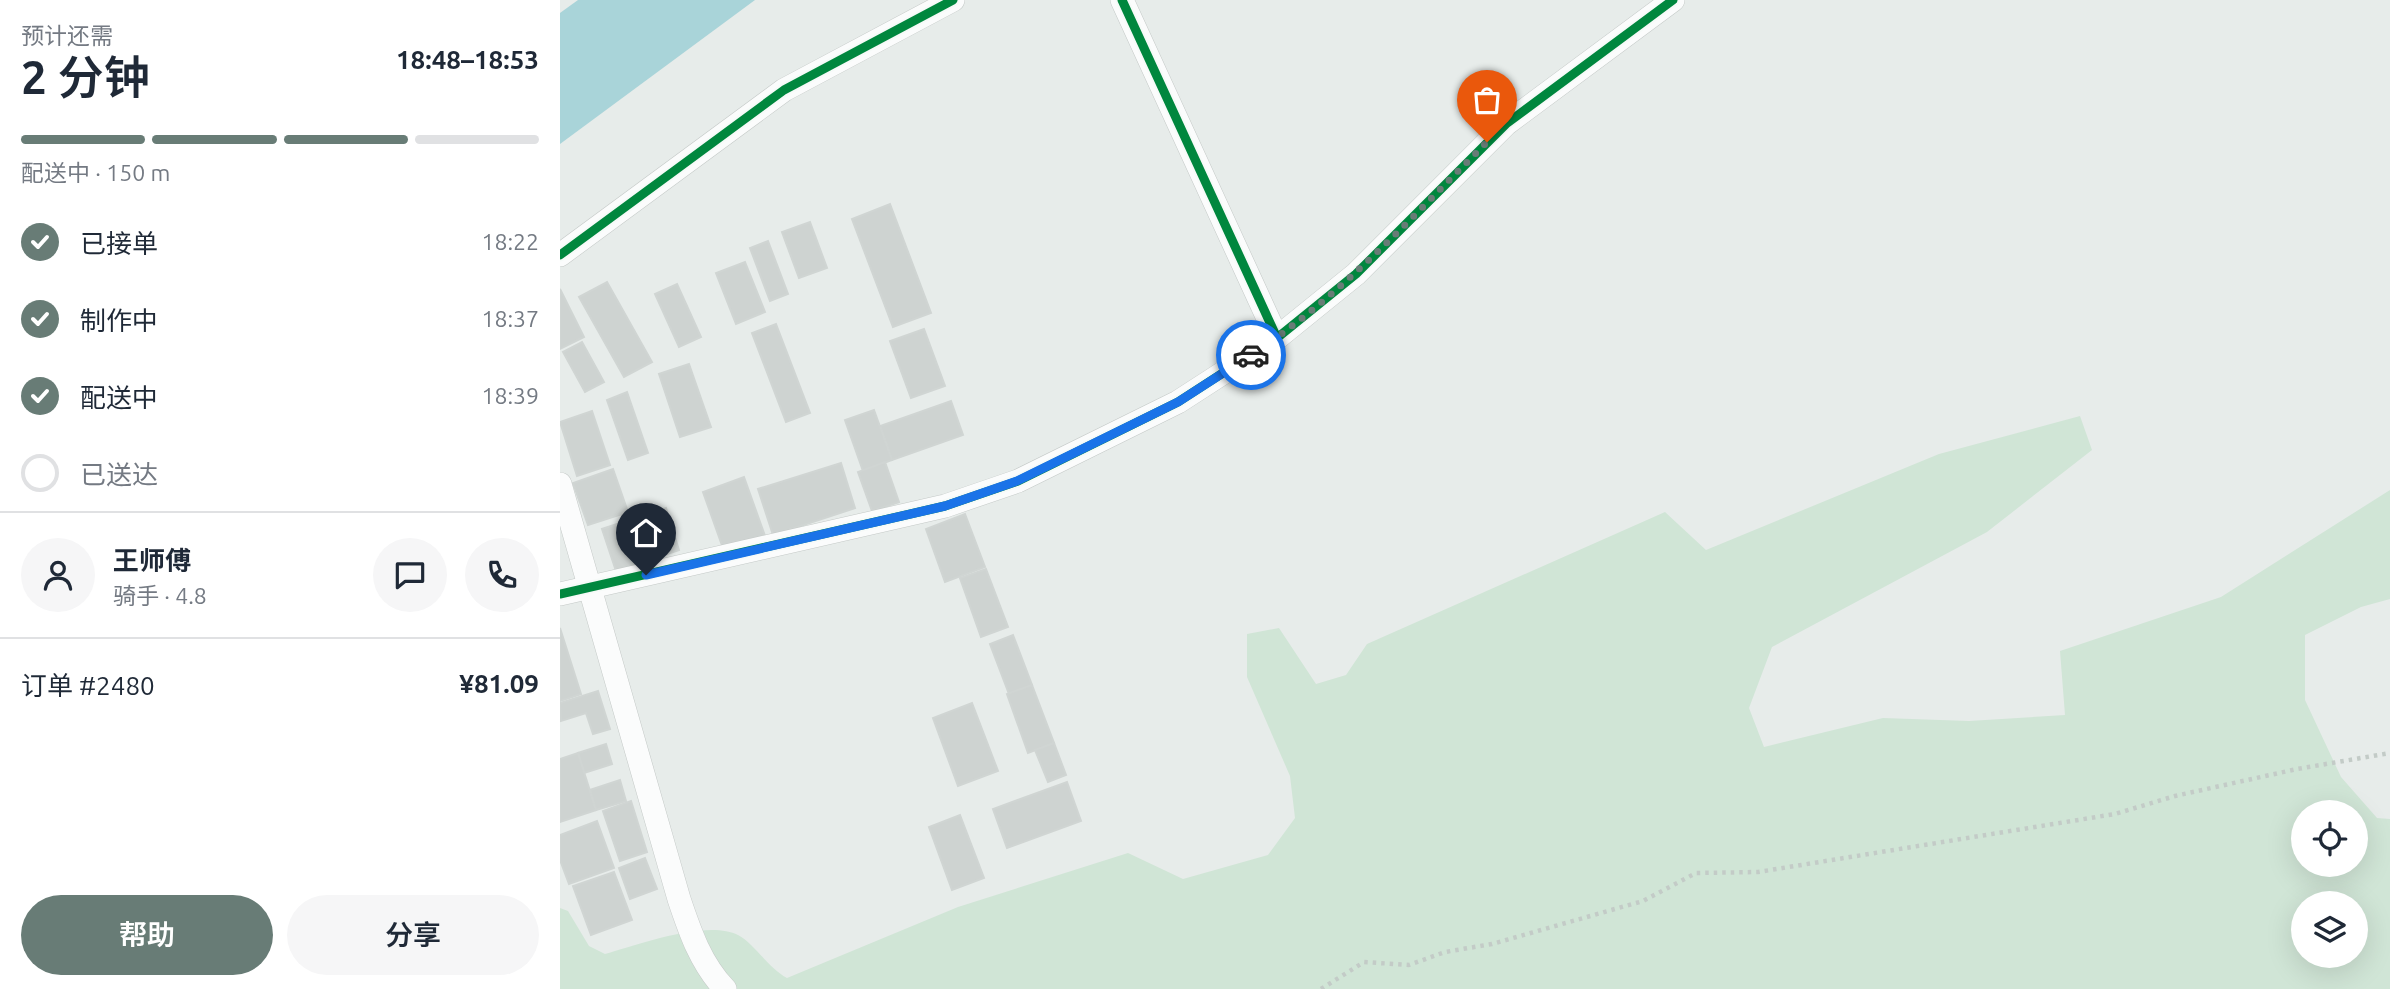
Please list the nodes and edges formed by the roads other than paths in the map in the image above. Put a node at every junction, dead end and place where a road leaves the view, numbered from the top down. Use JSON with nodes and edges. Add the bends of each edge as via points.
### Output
{"nodes":[{"id":1,"x":953,"y":0,"type":"edge"},
{"id":2,"x":1122,"y":0,"type":"edge"},
{"id":3,"x":1673,"y":0,"type":"edge"},
{"id":4,"x":560,"y":255,"type":"edge"},
{"id":5,"x":1278,"y":338,"type":"junction"},
{"id":6,"x":560,"y":484,"type":"edge"},
{"id":7,"x":592,"y":587,"type":"junction"},
{"id":8,"x":560,"y":594,"type":"edge"},
{"id":9,"x":725,"y":989,"type":"edge"}],
"edges":[{"from":1,"to":4,"type":"street","via":[[784,90]]},
{"from":2,"to":5,"type":"street"},
{"from":3,"to":5,"type":"street","via":[[1506,124],[1356,274]]},
{"from":5,"to":7,"type":"street","via":[[1178,402],[1017,481],[945,506]]},
{"from":6,"to":7,"type":"street"},
{"from":7,"to":8,"type":"street"},
{"from":7,"to":9,"type":"street","via":[[691,937]]}]}
